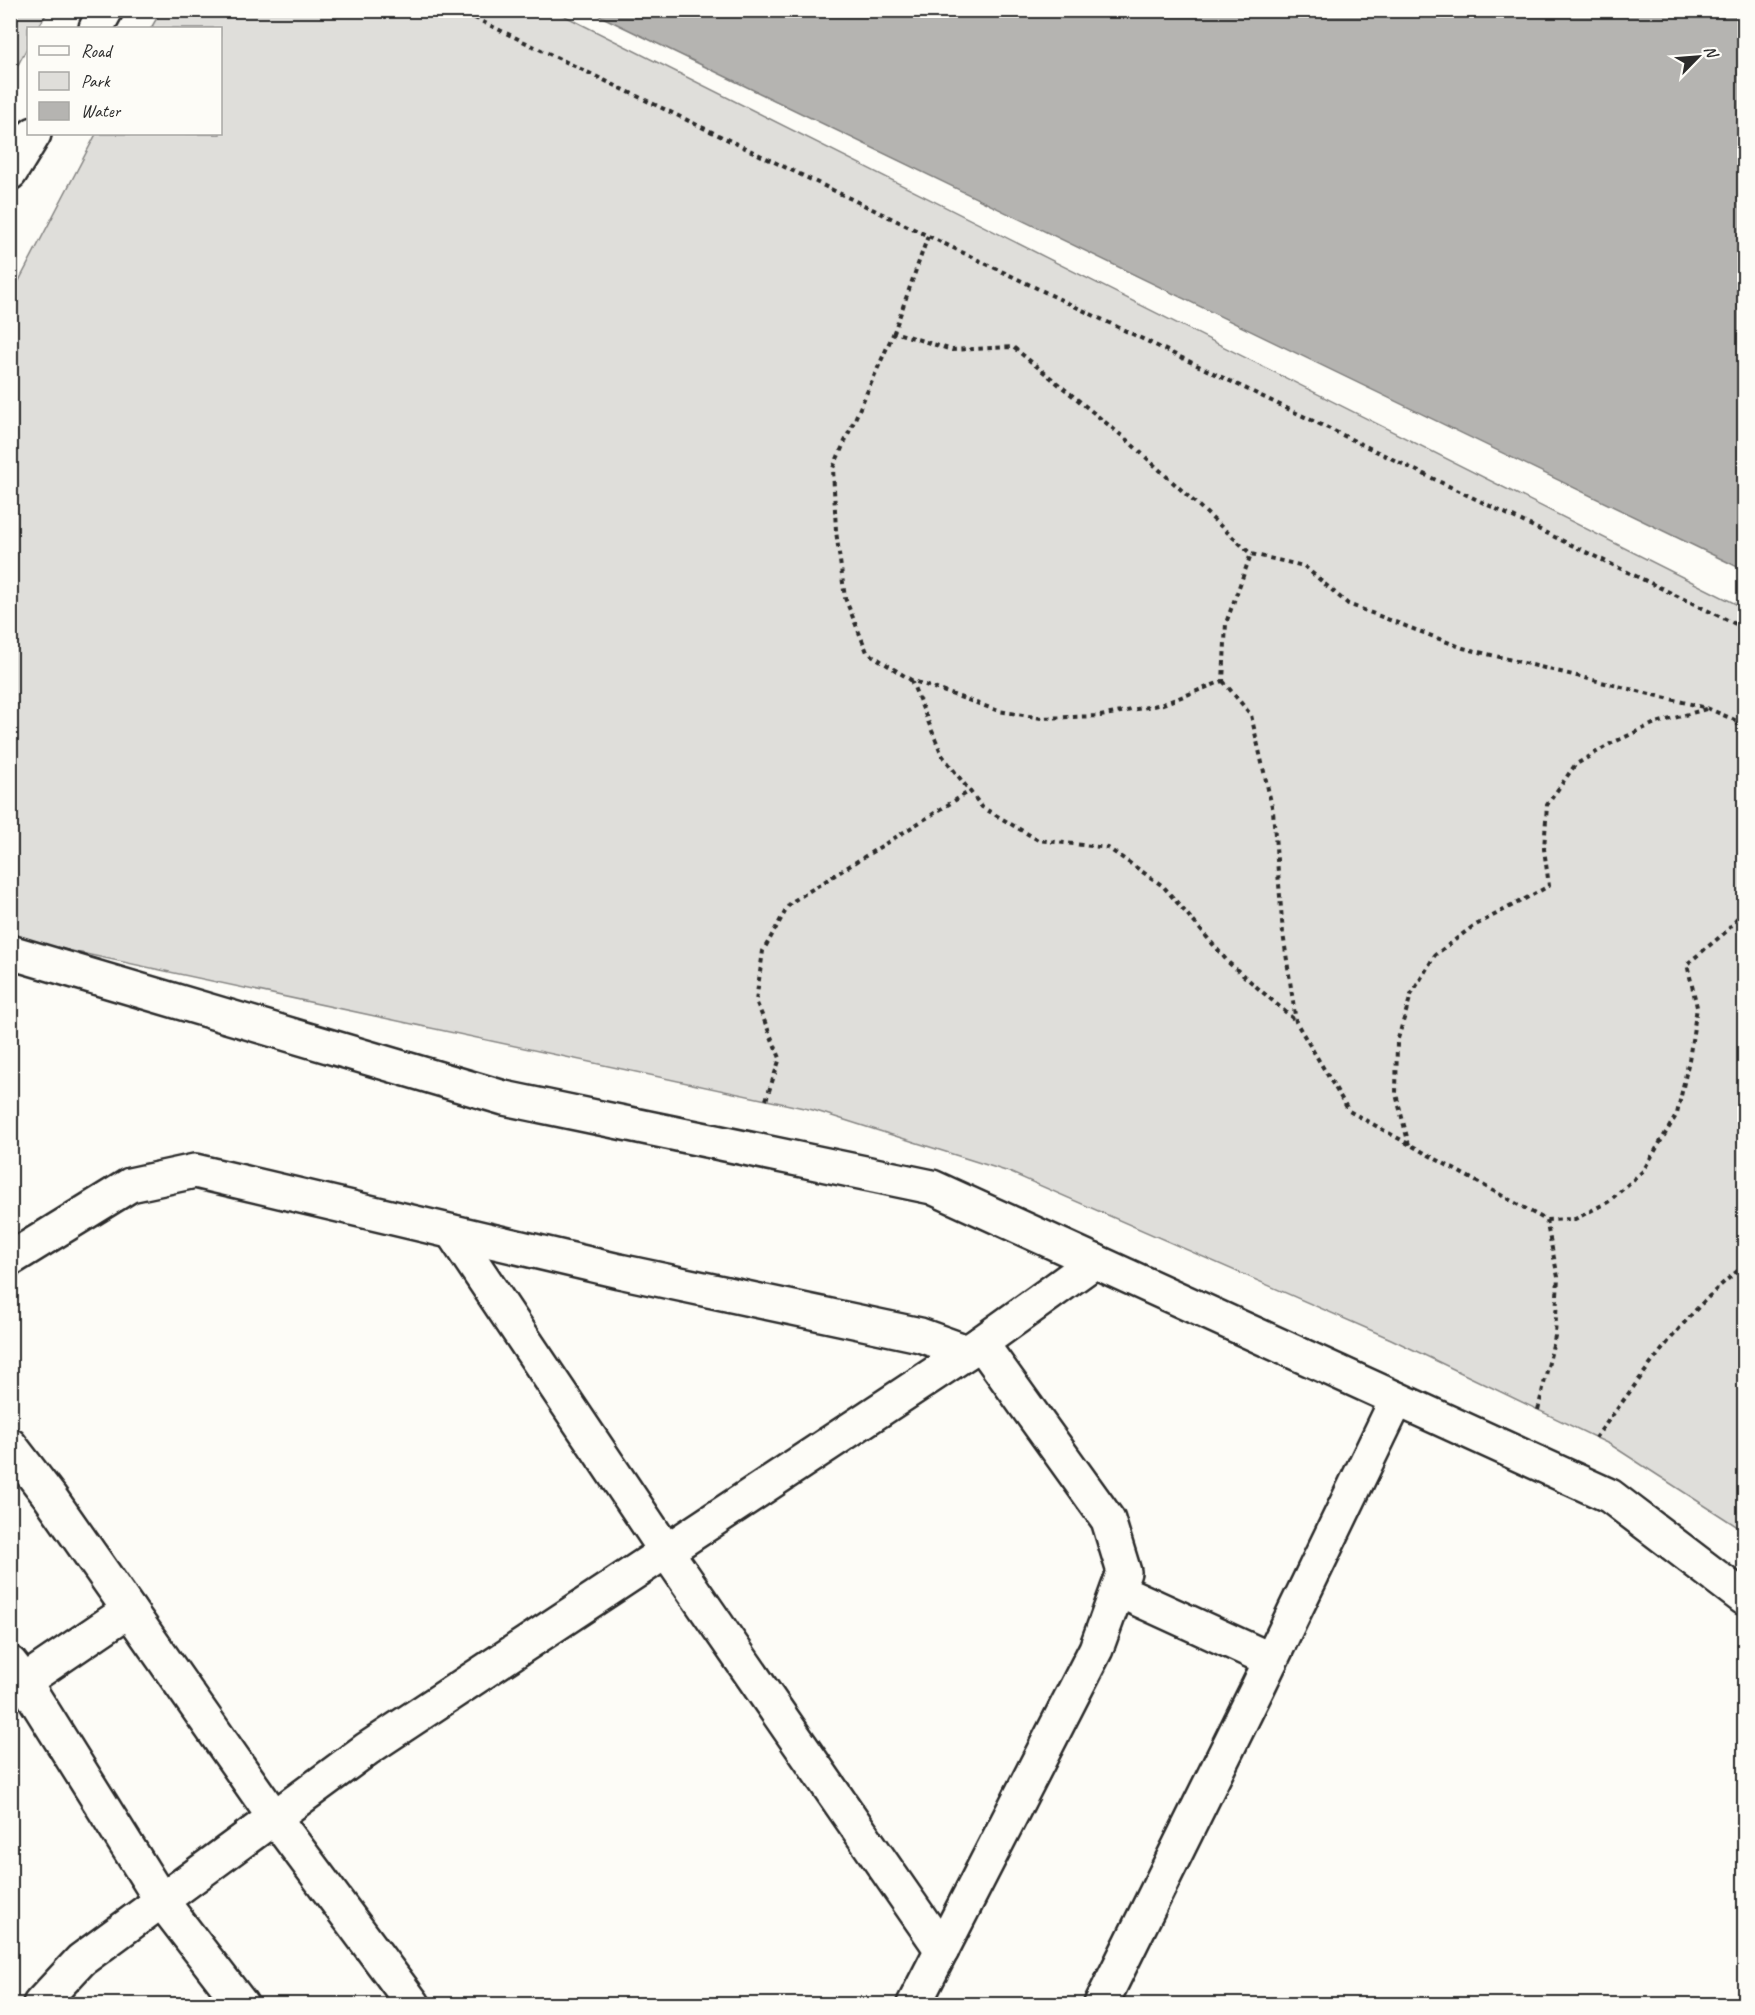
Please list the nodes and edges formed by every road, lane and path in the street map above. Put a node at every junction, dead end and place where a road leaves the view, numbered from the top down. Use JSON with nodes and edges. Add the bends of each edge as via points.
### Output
{"nodes":[{"id":1,"x":106,"y":10,"type":"edge"},
{"id":2,"x":458,"y":10,"type":"edge"},
{"id":3,"x":97,"y":27,"type":"edge"},
{"id":4,"x":33,"y":135,"type":"edge"},
{"id":5,"x":10,"y":173,"type":"edge"},
{"id":6,"x":928,"y":236,"type":"junction"},
{"id":7,"x":894,"y":332,"type":"junction"},
{"id":8,"x":1251,"y":554,"type":"junction"},
{"id":9,"x":1744,"y":628,"type":"edge"},
{"id":10,"x":911,"y":680,"type":"junction"},
{"id":11,"x":1223,"y":681,"type":"junction"},
{"id":12,"x":1707,"y":708,"type":"junction"},
{"id":13,"x":1737,"y":721,"type":"junction"},
{"id":14,"x":1744,"y":724,"type":"edge"},
{"id":15,"x":1744,"y":743,"type":"edge"},
{"id":16,"x":970,"y":791,"type":"junction"},
{"id":17,"x":1744,"y":909,"type":"edge"},
{"id":18,"x":10,"y":952,"type":"edge"},
{"id":19,"x":1296,"y":1022,"type":"junction"},
{"id":20,"x":766,"y":1100,"type":"dead end"},
{"id":21,"x":1410,"y":1145,"type":"junction"},
{"id":22,"x":1546,"y":1220,"type":"junction"},
{"id":23,"x":452,"y":1232,"type":"junction"},
{"id":24,"x":10,"y":1259,"type":"edge"},
{"id":25,"x":1095,"y":1261,"type":"junction"},
{"id":26,"x":1744,"y":1266,"type":"edge"},
{"id":27,"x":974,"y":1347,"type":"junction"},
{"id":28,"x":1396,"y":1399,"type":"junction"},
{"id":29,"x":1538,"y":1410,"type":"dead end"},
{"id":30,"x":1595,"y":1438,"type":"dead end"},
{"id":31,"x":10,"y":1445,"type":"edge"},
{"id":32,"x":666,"y":1551,"type":"junction"},
{"id":33,"x":1118,"y":1590,"type":"junction"},
{"id":34,"x":1744,"y":1598,"type":"edge"},
{"id":35,"x":129,"y":1610,"type":"junction"},
{"id":36,"x":1271,"y":1660,"type":"junction"},
{"id":37,"x":15,"y":1678,"type":"edge"},
{"id":38,"x":274,"y":1817,"type":"junction"},
{"id":39,"x":161,"y":1900,"type":"junction"},
{"id":40,"x":942,"y":1950,"type":"junction"},
{"id":41,"x":40,"y":2004,"type":"edge"},
{"id":42,"x":241,"y":2004,"type":"edge"},
{"id":43,"x":413,"y":2004,"type":"edge"},
{"id":44,"x":914,"y":2004,"type":"edge"},
{"id":45,"x":1101,"y":2004,"type":"edge"}],
"edges":[{"from":1,"to":3,"type":"street"},
{"from":2,"to":6,"type":"path"},
{"from":4,"to":5,"type":"street"},
{"from":6,"to":7,"type":"path"},
{"from":6,"to":9,"type":"path"},
{"from":7,"to":8,"type":"path","via":[[952,350],[1013,347],[1127,440]]},
{"from":7,"to":10,"type":"path","via":[[833,468],[836,531],[845,598],[867,652]]},
{"from":8,"to":11,"type":"path","via":[[1226,623]]},
{"from":8,"to":12,"type":"path","via":[[1304,566],[1348,604],[1463,648]]},
{"from":10,"to":11,"type":"path","via":[[999,711],[1041,718],[1100,716],[1163,704]]},
{"from":10,"to":16,"type":"path","via":[[942,755]]},
{"from":11,"to":19,"type":"path","via":[[1251,715],[1273,811],[1283,933]]},
{"from":12,"to":13,"type":"path"},
{"from":12,"to":21,"type":"path","via":[[1653,724],[1575,765],[1547,805],[1544,849],[1549,886],[1472,927],[1435,955],[1411,995],[1397,1042],[1396,1094]]},
{"from":13,"to":14,"type":"path"},
{"from":13,"to":15,"type":"path"},
{"from":16,"to":19,"type":"path","via":[[982,807],[1038,840],[1108,849],[1163,886],[1229,963]]},
{"from":16,"to":20,"type":"path","via":[[789,903],[763,951],[756,1001],[780,1058]]},
{"from":17,"to":22,"type":"path","via":[[1727,931],[1688,964],[1697,1007],[1687,1071],[1677,1114],[1643,1172],[1608,1202],[1575,1219]]},
{"from":18,"to":25,"type":"street","via":[[504,1098],[932,1187]]},
{"from":19,"to":21,"type":"path","via":[[1348,1111]]},
{"from":21,"to":22,"type":"path"},
{"from":22,"to":29,"type":"path","via":[[1558,1277],[1555,1336]]},
{"from":23,"to":24,"type":"street","via":[[195,1171],[130,1185]]},
{"from":23,"to":27,"type":"street"},
{"from":23,"to":32,"type":"street"},
{"from":25,"to":27,"type":"street"},
{"from":25,"to":28,"type":"street"},
{"from":26,"to":30,"type":"path","via":[[1722,1283],[1679,1330]]},
{"from":27,"to":32,"type":"street"},
{"from":27,"to":33,"type":"street","via":[[1108,1520],[1124,1572]]},
{"from":28,"to":34,"type":"street","via":[[1610,1496]]},
{"from":28,"to":36,"type":"street"},
{"from":31,"to":35,"type":"street"},
{"from":32,"to":38,"type":"street","via":[[367,1749]]},
{"from":32,"to":40,"type":"street"},
{"from":33,"to":36,"type":"street"},
{"from":33,"to":40,"type":"street","via":[[1096,1649]]},
{"from":35,"to":37,"type":"street"},
{"from":35,"to":38,"type":"street"},
{"from":36,"to":45,"type":"street"},
{"from":37,"to":39,"type":"street"},
{"from":38,"to":39,"type":"street"},
{"from":38,"to":43,"type":"street"},
{"from":39,"to":41,"type":"street","via":[[81,1960]]},
{"from":39,"to":42,"type":"street"},
{"from":40,"to":44,"type":"street"}]}
